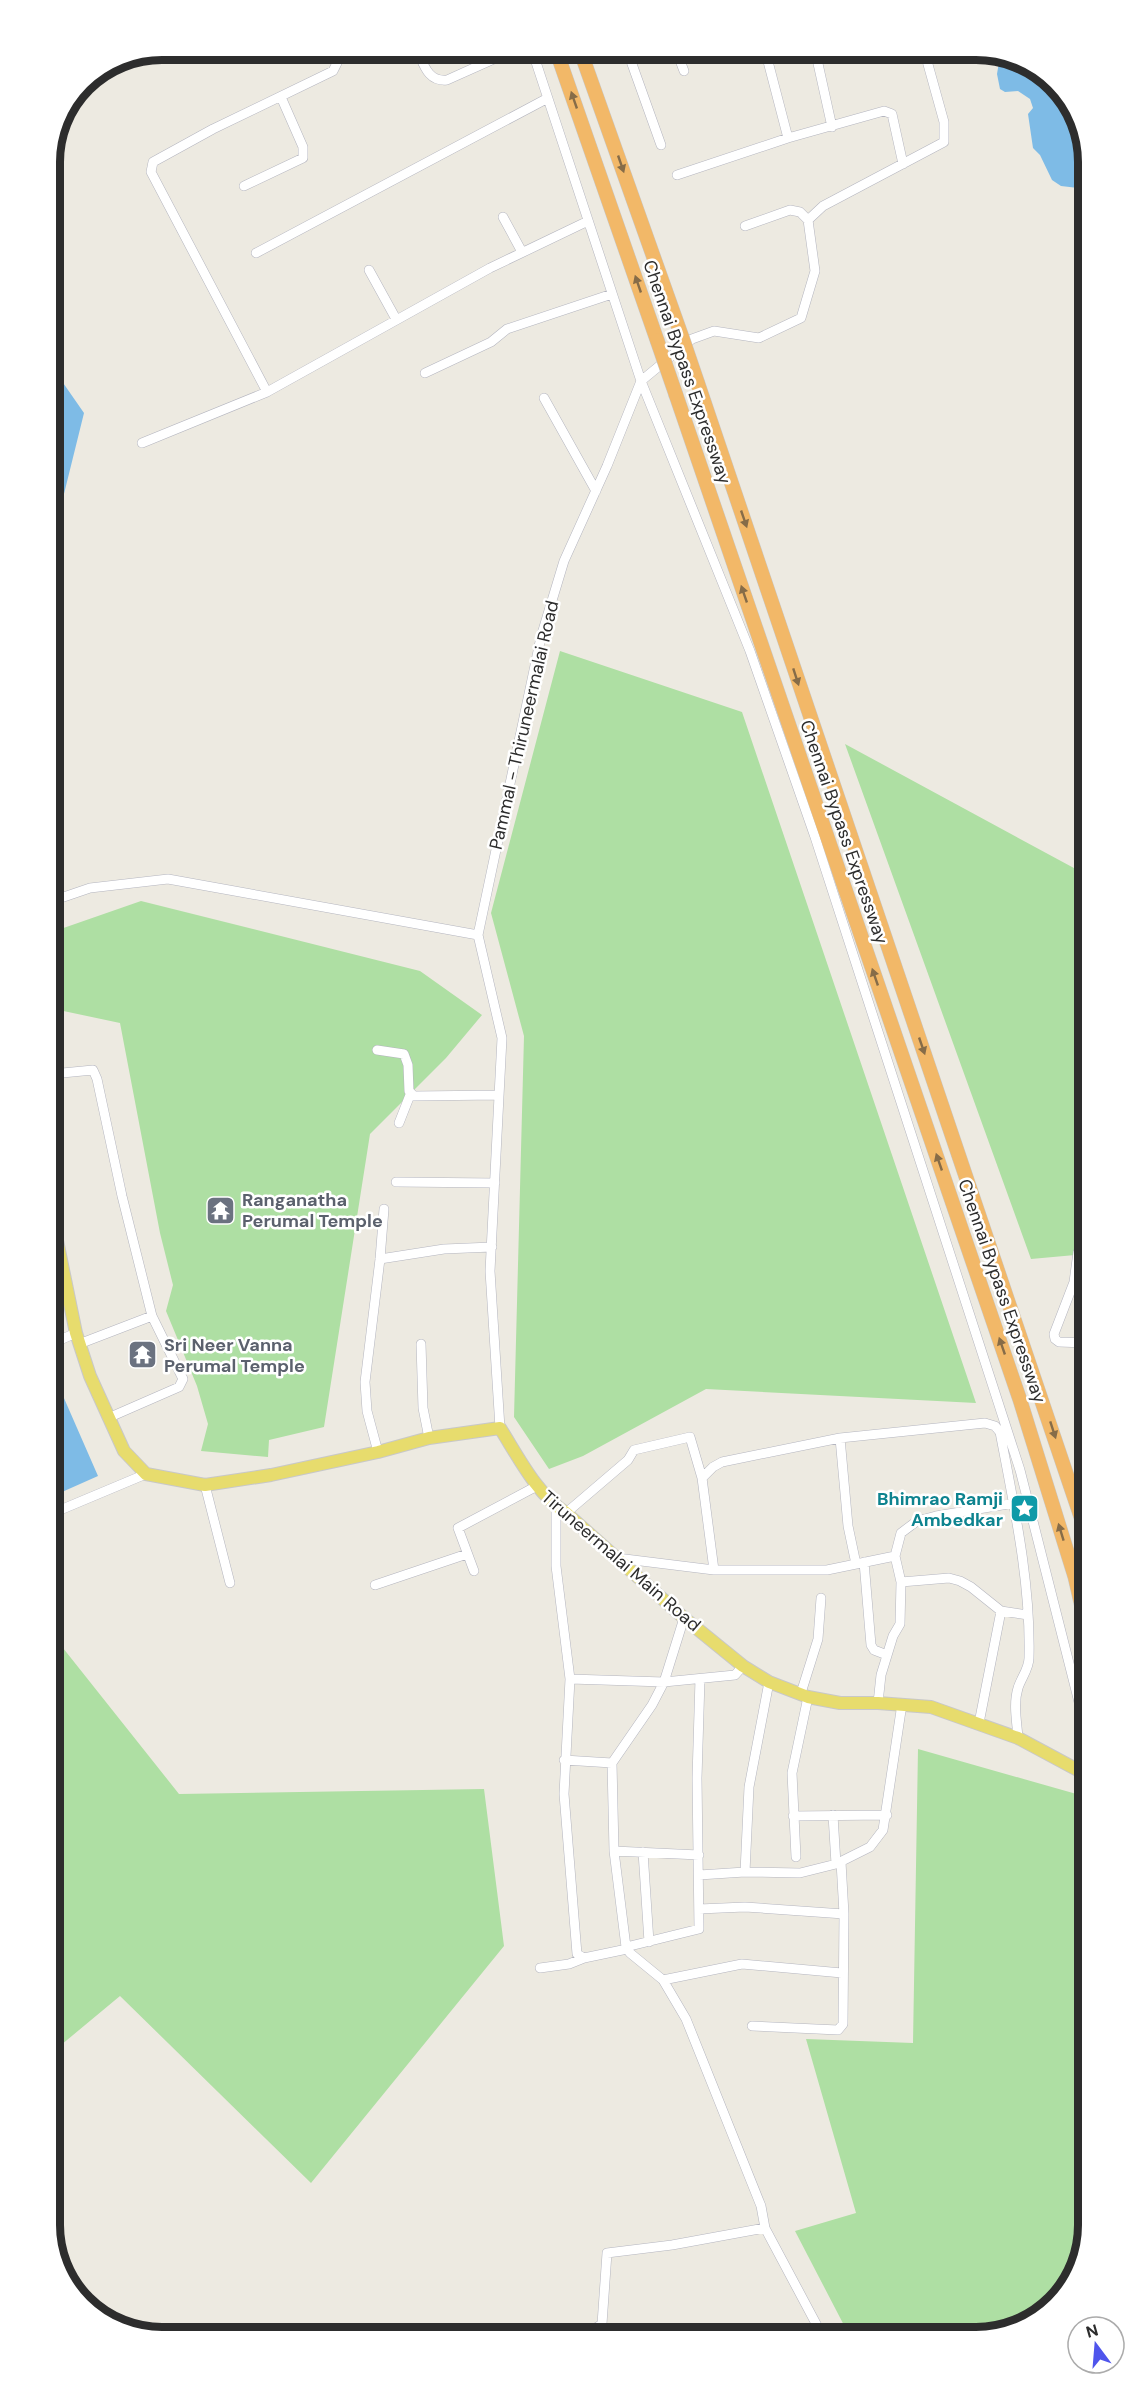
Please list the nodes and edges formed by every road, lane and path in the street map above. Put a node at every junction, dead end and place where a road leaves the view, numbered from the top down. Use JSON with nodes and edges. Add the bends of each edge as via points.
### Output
{"nodes":[{"id":1,"x":336,"y":60,"type":"edge"},
{"id":2,"x":422,"y":60,"type":"edge"},
{"id":3,"x":492,"y":60,"type":"edge"},
{"id":4,"x":535,"y":60,"type":"edge"},
{"id":5,"x":559,"y":60,"type":"edge"},
{"id":6,"x":584,"y":60,"type":"edge"},
{"id":7,"x":630,"y":60,"type":"edge"},
{"id":8,"x":680,"y":60,"type":"edge"},
{"id":9,"x":768,"y":60,"type":"edge"},
{"id":10,"x":817,"y":60,"type":"edge"},
{"id":11,"x":927,"y":60,"type":"edge"},
{"id":12,"x":684,"y":71,"type":"dead end"},
{"id":13,"x":281,"y":97,"type":"junction"},
{"id":14,"x":548,"y":98,"type":"junction"},
{"id":15,"x":832,"y":127,"type":"junction"},
{"id":16,"x":788,"y":138,"type":"junction"},
{"id":17,"x":661,"y":145,"type":"dead end"},
{"id":18,"x":903,"y":164,"type":"junction"},
{"id":19,"x":677,"y":175,"type":"dead end"},
{"id":20,"x":244,"y":186,"type":"dead end"},
{"id":21,"x":503,"y":216,"type":"dead end"},
{"id":22,"x":808,"y":220,"type":"junction"},
{"id":23,"x":588,"y":221,"type":"junction"},
{"id":24,"x":745,"y":226,"type":"dead end"},
{"id":25,"x":522,"y":252,"type":"junction"},
{"id":26,"x":256,"y":253,"type":"dead end"},
{"id":27,"x":369,"y":270,"type":"dead end"},
{"id":28,"x":612,"y":294,"type":"junction"},
{"id":29,"x":396,"y":320,"type":"junction"},
{"id":30,"x":425,"y":373,"type":"dead end"},
{"id":31,"x":640,"y":381,"type":"junction"},
{"id":32,"x":267,"y":392,"type":"junction"},
{"id":33,"x":544,"y":398,"type":"dead end"},
{"id":34,"x":142,"y":443,"type":"dead end"},
{"id":35,"x":596,"y":491,"type":"junction"},
{"id":36,"x":757,"y":650,"type":"junction"},
{"id":37,"x":781,"y":719,"type":"junction"},
{"id":38,"x":60,"y":899,"type":"edge"},
{"id":39,"x":478,"y":934,"type":"junction"},
{"id":40,"x":377,"y":1050,"type":"dead end"},
{"id":41,"x":60,"y":1073,"type":"edge"},
{"id":42,"x":410,"y":1095,"type":"junction"},
{"id":43,"x":499,"y":1095,"type":"junction"},
{"id":44,"x":399,"y":1123,"type":"dead end"},
{"id":45,"x":396,"y":1182,"type":"dead end"},
{"id":46,"x":495,"y":1183,"type":"junction"},
{"id":47,"x":384,"y":1209,"type":"dead end"},
{"id":48,"x":492,"y":1248,"type":"junction"},
{"id":49,"x":1078,"y":1252,"type":"edge"},
{"id":50,"x":60,"y":1254,"type":"edge"},
{"id":51,"x":380,"y":1259,"type":"junction"},
{"id":52,"x":1073,"y":1286,"type":"junction"},
{"id":53,"x":1078,"y":1286,"type":"edge"},
{"id":54,"x":152,"y":1316,"type":"junction"},
{"id":55,"x":78,"y":1339,"type":"junction"},
{"id":56,"x":60,"y":1342,"type":"edge"},
{"id":57,"x":1078,"y":1343,"type":"edge"},
{"id":58,"x":421,"y":1344,"type":"dead end"},
{"id":59,"x":108,"y":1418,"type":"junction"},
{"id":60,"x":500,"y":1428,"type":"junction"},
{"id":61,"x":429,"y":1438,"type":"junction"},
{"id":62,"x":840,"y":1438,"type":"junction"},
{"id":63,"x":378,"y":1452,"type":"junction"},
{"id":64,"x":146,"y":1474,"type":"junction"},
{"id":65,"x":702,"y":1478,"type":"junction"},
{"id":66,"x":205,"y":1485,"type":"junction"},
{"id":67,"x":537,"y":1486,"type":"junction"},
{"id":68,"x":1027,"y":1501,"type":"junction"},
{"id":69,"x":1014,"y":1503,"type":"junction"},
{"id":70,"x":1078,"y":1508,"type":"edge"},
{"id":71,"x":60,"y":1510,"type":"edge"},
{"id":72,"x":561,"y":1510,"type":"junction"},
{"id":73,"x":467,"y":1554,"type":"junction"},
{"id":74,"x":895,"y":1556,"type":"junction"},
{"id":75,"x":614,"y":1558,"type":"junction"},
{"id":76,"x":860,"y":1563,"type":"junction"},
{"id":77,"x":714,"y":1570,"type":"junction"},
{"id":78,"x":474,"y":1571,"type":"dead end"},
{"id":79,"x":901,"y":1581,"type":"junction"},
{"id":80,"x":230,"y":1583,"type":"dead end"},
{"id":81,"x":375,"y":1585,"type":"dead end"},
{"id":82,"x":1078,"y":1590,"type":"edge"},
{"id":83,"x":821,"y":1598,"type":"dead end"},
{"id":84,"x":1001,"y":1611,"type":"junction"},
{"id":85,"x":1028,"y":1615,"type":"junction"},
{"id":86,"x":684,"y":1618,"type":"junction"},
{"id":87,"x":887,"y":1655,"type":"junction"},
{"id":88,"x":743,"y":1666,"type":"junction"},
{"id":89,"x":570,"y":1679,"type":"junction"},
{"id":90,"x":700,"y":1679,"type":"junction"},
{"id":91,"x":664,"y":1682,"type":"junction"},
{"id":92,"x":769,"y":1682,"type":"junction"},
{"id":93,"x":805,"y":1695,"type":"junction"},
{"id":94,"x":1078,"y":1699,"type":"edge"},
{"id":95,"x":878,"y":1703,"type":"junction"},
{"id":96,"x":902,"y":1704,"type":"junction"},
{"id":97,"x":980,"y":1723,"type":"junction"},
{"id":98,"x":1018,"y":1738,"type":"junction"},
{"id":99,"x":564,"y":1760,"type":"junction"},
{"id":100,"x":612,"y":1763,"type":"junction"},
{"id":101,"x":1078,"y":1770,"type":"edge"},
{"id":102,"x":833,"y":1815,"type":"junction"},
{"id":103,"x":886,"y":1815,"type":"junction"},
{"id":104,"x":793,"y":1816,"type":"junction"},
{"id":105,"x":614,"y":1851,"type":"junction"},
{"id":106,"x":643,"y":1852,"type":"junction"},
{"id":107,"x":699,"y":1855,"type":"junction"},
{"id":108,"x":796,"y":1857,"type":"dead end"},
{"id":109,"x":839,"y":1863,"type":"junction"},
{"id":110,"x":745,"y":1872,"type":"junction"},
{"id":111,"x":699,"y":1875,"type":"junction"},
{"id":112,"x":699,"y":1909,"type":"junction"},
{"id":113,"x":843,"y":1914,"type":"junction"},
{"id":114,"x":649,"y":1942,"type":"junction"},
{"id":115,"x":627,"y":1948,"type":"junction"},
{"id":116,"x":584,"y":1958,"type":"junction"},
{"id":117,"x":540,"y":1968,"type":"dead end"},
{"id":118,"x":842,"y":1973,"type":"junction"},
{"id":119,"x":663,"y":1980,"type":"junction"},
{"id":120,"x":752,"y":2026,"type":"dead end"},
{"id":121,"x":765,"y":2228,"type":"junction"},
{"id":122,"x":602,"y":2324,"type":"junction"},
{"id":123,"x":597,"y":2327,"type":"edge"},
{"id":124,"x":602,"y":2327,"type":"edge"},
{"id":125,"x":818,"y":2327,"type":"edge"}],
"edges":[{"from":1,"to":13,"type":"street","via":[[333,71]]},
{"from":2,"to":3,"type":"street","via":[[430,77],[438,81]]},
{"from":4,"to":14,"type":"street"},
{"from":36,"to":5,"type":"highway","name":"Chennai Bypass Expressway","one_way":true,"bridge":true,"via":[[676,394]]},
{"from":6,"to":70,"type":"highway","name":"Chennai Bypass Expressway","one_way":true,"bridge":true,"via":[[682,337]]},
{"from":7,"to":17,"type":"street"},
{"from":8,"to":12,"type":"street"},
{"from":9,"to":16,"type":"street"},
{"from":10,"to":15,"type":"street"},
{"from":11,"to":18,"type":"street","via":[[944,122],[944,142]]},
{"from":13,"to":20,"type":"street","via":[[303,147],[303,158]]},
{"from":13,"to":32,"type":"street","via":[[213,129],[150,167]]},
{"from":14,"to":23,"type":"street"},
{"from":14,"to":26,"type":"street"},
{"from":15,"to":16,"type":"street"},
{"from":15,"to":18,"type":"street","via":[[889,112]]},
{"from":16,"to":19,"type":"street"},
{"from":18,"to":22,"type":"street","via":[[823,206]]},
{"from":21,"to":25,"type":"street"},
{"from":22,"to":24,"type":"street","via":[[800,212],[790,210]]},
{"from":22,"to":31,"type":"street","name":"Pammal - Thiruneermalai Road","via":[[815,271],[801,318],[759,338],[714,331],[692,339]]},
{"from":23,"to":25,"type":"street"},
{"from":23,"to":28,"type":"street"},
{"from":25,"to":29,"type":"street"},
{"from":27,"to":29,"type":"street"},
{"from":28,"to":30,"type":"street","via":[[507,328],[491,342]]},
{"from":28,"to":31,"type":"street"},
{"from":29,"to":32,"type":"street"},
{"from":31,"to":35,"type":"street","name":"Pammal - Thiruneermalai Road"},
{"from":31,"to":36,"type":"street"},
{"from":32,"to":34,"type":"street"},
{"from":33,"to":35,"type":"street"},
{"from":35,"to":39,"type":"street","name":"Pammal - Thiruneermalai Road","via":[[564,561],[540,637]]},
{"from":36,"to":37,"type":"highway","name":"Chennai Bypass Expressway"},
{"from":37,"to":68,"type":"street"},
{"from":82,"to":37,"type":"highway","name":"Chennai Bypass Expressway","one_way":true,"via":[[1020,1400]]},
{"from":38,"to":39,"type":"street","via":[[90,888],[168,879]]},
{"from":39,"to":43,"type":"street","via":[[502,1038]]},
{"from":40,"to":42,"type":"street","via":[[404,1054]]},
{"from":41,"to":54,"type":"street","via":[[93,1070],[97,1079]]},
{"from":42,"to":43,"type":"street"},
{"from":42,"to":44,"type":"street"},
{"from":43,"to":46,"type":"street"},
{"from":45,"to":46,"type":"street"},
{"from":46,"to":48,"type":"street"},
{"from":47,"to":51,"type":"street"},
{"from":48,"to":51,"type":"street","via":[[444,1249]]},
{"from":48,"to":60,"type":"street","via":[[490,1271]]},
{"from":49,"to":52,"type":"street"},
{"from":50,"to":55,"type":"main road"},
{"from":51,"to":63,"type":"street","via":[[365,1382],[367,1411]]},
{"from":52,"to":53,"type":"street"},
{"from":52,"to":57,"type":"street","via":[[1053,1334],[1059,1342]]},
{"from":54,"to":55,"type":"street"},
{"from":54,"to":59,"type":"street","via":[[182,1384]]},
{"from":55,"to":56,"type":"street"},
{"from":55,"to":59,"type":"main road"},
{"from":58,"to":61,"type":"street","via":[[423,1408]]},
{"from":59,"to":64,"type":"main road","via":[[124,1451]]},
{"from":60,"to":61,"type":"main road"},
{"from":60,"to":67,"type":"main road","name":"Tiruneermalai Main Road"},
{"from":61,"to":63,"type":"main road"},
{"from":62,"to":65,"type":"street","via":[[722,1462]]},
{"from":62,"to":69,"type":"street","via":[[985,1423],[995,1426],[1000,1432]]},
{"from":62,"to":76,"type":"street","via":[[848,1526]]},
{"from":63,"to":66,"type":"main road"},
{"from":64,"to":66,"type":"main road"},
{"from":64,"to":71,"type":"street"},
{"from":65,"to":72,"type":"street","via":[[692,1440],[685,1437],[634,1450],[628,1460]]},
{"from":65,"to":77,"type":"street"},
{"from":66,"to":80,"type":"street"},
{"from":67,"to":72,"type":"main road","name":"Tiruneermalai Main Road"},
{"from":67,"to":73,"type":"street","via":[[458,1528]]},
{"from":68,"to":69,"type":"street"},
{"from":68,"to":94,"type":"street"},
{"from":69,"to":74,"type":"street","via":[[917,1521],[902,1533]]},
{"from":69,"to":85,"type":"street"},
{"from":72,"to":75,"type":"main road","name":"Tiruneermalai Main Road"},
{"from":72,"to":89,"type":"street","via":[[556,1566]]},
{"from":73,"to":78,"type":"street"},
{"from":73,"to":81,"type":"street"},
{"from":74,"to":76,"type":"street"},
{"from":74,"to":79,"type":"street"},
{"from":75,"to":77,"type":"street"},
{"from":75,"to":86,"type":"main road","name":"Tiruneermalai Main Road"},
{"from":76,"to":77,"type":"street","via":[[826,1570]]},
{"from":76,"to":87,"type":"street","via":[[871,1645]]},
{"from":79,"to":84,"type":"street","via":[[960,1581]]},
{"from":79,"to":87,"type":"street","via":[[900,1624]]},
{"from":83,"to":93,"type":"street","via":[[818,1640]]},
{"from":84,"to":85,"type":"street"},
{"from":84,"to":97,"type":"street"},
{"from":85,"to":98,"type":"street","via":[[1029,1662],[1017,1690]]},
{"from":86,"to":88,"type":"main road","name":"Tiruneermalai Main Road"},
{"from":86,"to":91,"type":"street"},
{"from":87,"to":95,"type":"street"},
{"from":88,"to":90,"type":"street","via":[[735,1676]]},
{"from":88,"to":92,"type":"main road","name":"Tiruneermalai Main Road"},
{"from":89,"to":91,"type":"street"},
{"from":89,"to":99,"type":"street"},
{"from":90,"to":91,"type":"street"},
{"from":90,"to":107,"type":"street"},
{"from":91,"to":100,"type":"street"},
{"from":92,"to":93,"type":"main road","name":"Tiruneermalai Main Road"},
{"from":92,"to":110,"type":"street","via":[[749,1787]]},
{"from":93,"to":95,"type":"main road","name":"Tiruneermalai Main Road","via":[[840,1703]]},
{"from":93,"to":104,"type":"street","via":[[792,1773]]},
{"from":95,"to":96,"type":"main road","name":"Tiruneermalai Main Road"},
{"from":96,"to":97,"type":"main road","name":"Tiruneermalai Main Road","via":[[931,1707]]},
{"from":96,"to":103,"type":"street"},
{"from":97,"to":98,"type":"main road","name":"Tiruneermalai Main Road"},
{"from":98,"to":101,"type":"main road","name":"Tiruneermalai Main Road"},
{"from":99,"to":100,"type":"street"},
{"from":99,"to":116,"type":"street","via":[[577,1954]]},
{"from":100,"to":105,"type":"street"},
{"from":102,"to":103,"type":"street"},
{"from":102,"to":104,"type":"street"},
{"from":102,"to":109,"type":"street"},
{"from":103,"to":109,"type":"street","via":[[883,1830],[870,1847]]},
{"from":104,"to":108,"type":"street"},
{"from":105,"to":106,"type":"street"},
{"from":105,"to":115,"type":"street"},
{"from":106,"to":107,"type":"street"},
{"from":106,"to":114,"type":"street"},
{"from":107,"to":111,"type":"street"},
{"from":109,"to":110,"type":"street","via":[[801,1874]]},
{"from":109,"to":113,"type":"street"},
{"from":110,"to":111,"type":"street"},
{"from":111,"to":112,"type":"street"},
{"from":112,"to":113,"type":"street","via":[[745,1907]]},
{"from":112,"to":114,"type":"street","via":[[699,1929]]},
{"from":113,"to":118,"type":"street"},
{"from":114,"to":115,"type":"street"},
{"from":115,"to":116,"type":"street"},
{"from":115,"to":119,"type":"street"},
{"from":116,"to":117,"type":"street"},
{"from":118,"to":119,"type":"street","via":[[742,1964]]},
{"from":118,"to":120,"type":"street","via":[[843,2018],[838,2030]]},
{"from":119,"to":121,"type":"street","via":[[686,2019],[760,2206]]},
{"from":121,"to":122,"type":"street","via":[[607,2253]]},
{"from":121,"to":125,"type":"street"},
{"from":122,"to":123,"type":"street"},
{"from":122,"to":124,"type":"street"}]}
